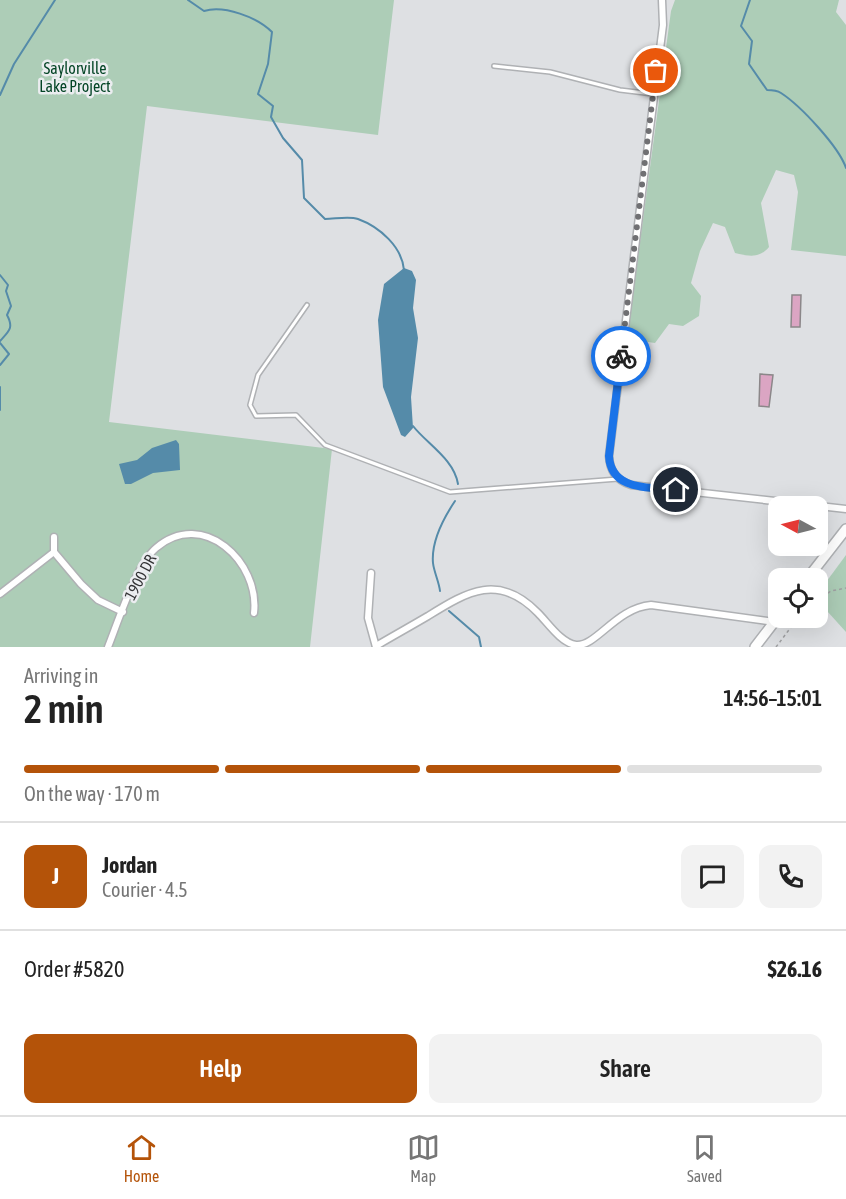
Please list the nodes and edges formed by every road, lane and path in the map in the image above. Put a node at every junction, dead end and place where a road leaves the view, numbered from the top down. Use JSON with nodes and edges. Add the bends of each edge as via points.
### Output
{"nodes":[{"id":1,"x":662,"y":0,"type":"edge"},
{"id":2,"x":494,"y":66,"type":"dead end"},
{"id":3,"x":653,"y":94,"type":"junction"},
{"id":4,"x":307,"y":305,"type":"dead end"},
{"id":5,"x":618,"y":479,"type":"junction"},
{"id":6,"x":846,"y":509,"type":"edge"},
{"id":7,"x":846,"y":529,"type":"edge"},
{"id":8,"x":54,"y":537,"type":"dead end"},
{"id":9,"x":54,"y":552,"type":"junction"},
{"id":10,"x":816,"y":568,"type":"edge"},
{"id":11,"x":371,"y":573,"type":"dead end"},
{"id":12,"x":846,"y":588,"type":"edge"},
{"id":13,"x":828,"y":593,"type":"edge"},
{"id":14,"x":0,"y":594,"type":"edge"},
{"id":15,"x":123,"y":612,"type":"junction"},
{"id":16,"x":255,"y":613,"type":"dead end"},
{"id":17,"x":768,"y":618,"type":"edge"},
{"id":18,"x":770,"y":628,"type":"edge"},
{"id":19,"x":790,"y":628,"type":"edge"},
{"id":20,"x":376,"y":646,"type":"edge"},
{"id":21,"x":108,"y":647,"type":"edge"},
{"id":22,"x":755,"y":647,"type":"edge"},
{"id":23,"x":776,"y":647,"type":"edge"}],
"edges":[{"from":1,"to":3,"type":"street","via":[[663,25]]},
{"from":2,"to":3,"type":"lane","via":[[550,72]]},
{"from":3,"to":5,"type":"street","via":[[609,456]]},
{"from":4,"to":5,"type":"lane","via":[[258,375],[250,405],[256,416],[296,415],[325,445],[450,492]]},
{"from":5,"to":6,"type":"street","via":[[631,485]]},
{"from":7,"to":10,"type":"main road"},
{"from":8,"to":9,"type":"street"},
{"from":9,"to":14,"type":"street"},
{"from":9,"to":15,"type":"street","via":[[98,600]]},
{"from":11,"to":20,"type":"street","via":[[368,618]]},
{"from":12,"to":13,"type":"path"},
{"from":15,"to":16,"type":"street","name":"1900 DR","via":[[141,567],[155,549],[175,538],[197,535],[219,541],[235,554],[256,598]]},
{"from":15,"to":21,"type":"street","name":"1900 DR"},
{"from":17,"to":20,"type":"street","via":[[638,606],[617,617],[592,641],[576,645],[563,639],[520,597],[488,589],[459,596]]},
{"from":18,"to":22,"type":"main road"},
{"from":19,"to":23,"type":"path"}]}
